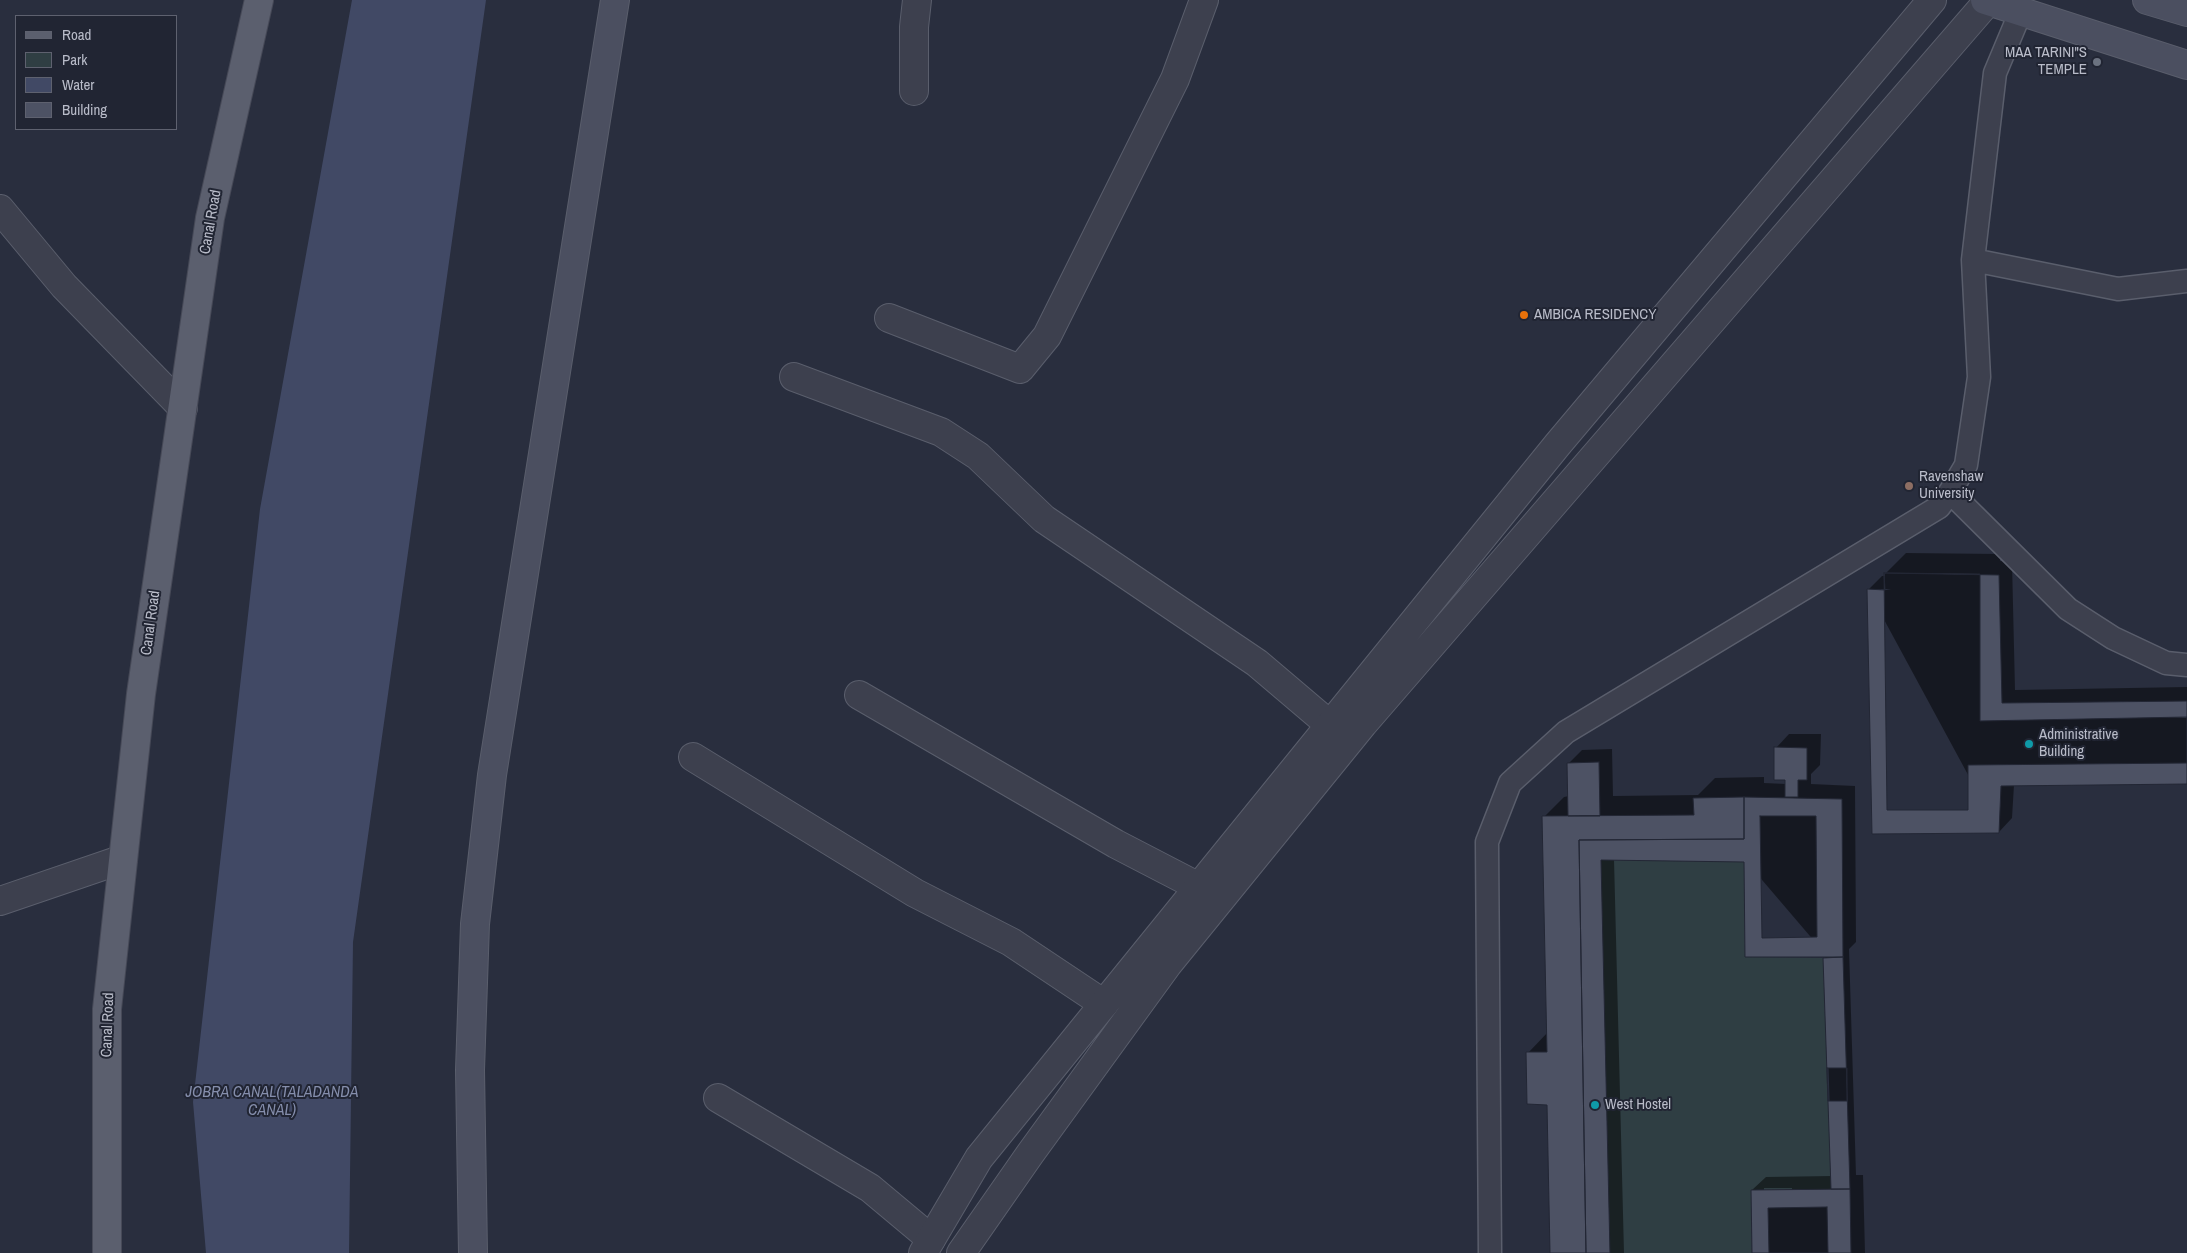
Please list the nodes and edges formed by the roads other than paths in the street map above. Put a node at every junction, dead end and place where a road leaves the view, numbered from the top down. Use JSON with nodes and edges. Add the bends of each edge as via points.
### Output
{"nodes":[{"id":1,"x":259,"y":0,"type":"edge"},
{"id":2,"x":615,"y":0,"type":"edge"},
{"id":3,"x":917,"y":0,"type":"edge"},
{"id":4,"x":1204,"y":0,"type":"edge"},
{"id":5,"x":1932,"y":0,"type":"edge"},
{"id":6,"x":1987,"y":0,"type":"edge"},
{"id":7,"x":2147,"y":0,"type":"edge"},
{"id":8,"x":2021,"y":11,"type":"junction"},
{"id":9,"x":2187,"y":12,"type":"edge"},
{"id":10,"x":2187,"y":65,"type":"edge"},
{"id":11,"x":914,"y":91,"type":"dead end"},
{"id":12,"x":0,"y":209,"type":"edge"},
{"id":13,"x":1973,"y":260,"type":"junction"},
{"id":14,"x":2187,"y":281,"type":"edge"},
{"id":15,"x":889,"y":318,"type":"dead end"},
{"id":16,"x":794,"y":377,"type":"dead end"},
{"id":17,"x":182,"y":408,"type":"junction"},
{"id":18,"x":1950,"y":492,"type":"junction"},
{"id":19,"x":2187,"y":665,"type":"edge"},
{"id":20,"x":859,"y":695,"type":"dead end"},
{"id":21,"x":1330,"y":725,"type":"junction"},
{"id":22,"x":693,"y":757,"type":"dead end"},
{"id":23,"x":123,"y":859,"type":"junction"},
{"id":24,"x":1199,"y":887,"type":"junction"},
{"id":25,"x":0,"y":901,"type":"edge"},
{"id":26,"x":1104,"y":1004,"type":"junction"},
{"id":27,"x":718,"y":1098,"type":"dead end"},
{"id":28,"x":927,"y":1246,"type":"edge"},
{"id":29,"x":107,"y":1253,"type":"edge"},
{"id":30,"x":473,"y":1253,"type":"edge"},
{"id":31,"x":960,"y":1253,"type":"edge"},
{"id":32,"x":1490,"y":1253,"type":"edge"}],
"edges":[{"from":1,"to":17,"type":"main road","name":"Canal Road","via":[[210,218]]},
{"from":2,"to":30,"type":"main road","via":[[492,775],[476,915],[470,1070]]},
{"from":3,"to":11,"type":"street"},
{"from":4,"to":15,"type":"street","via":[[1175,79],[1048,336],[1020,369]]},
{"from":5,"to":21,"type":"street","via":[[1558,444]]},
{"from":6,"to":8,"type":"main road"},
{"from":6,"to":31,"type":"street","via":[[1363,724],[1168,964]]},
{"from":7,"to":9,"type":"main road"},
{"from":8,"to":10,"type":"main road"},
{"from":8,"to":13,"type":"lane","via":[[1995,73]]},
{"from":12,"to":17,"type":"street","via":[[64,286]]},
{"from":13,"to":14,"type":"lane","via":[[2118,289]]},
{"from":13,"to":18,"type":"lane","via":[[1979,377],[1966,465]]},
{"from":16,"to":21,"type":"street","via":[[941,432],[978,456],[1044,519],[1257,664]]},
{"from":17,"to":23,"type":"main road","name":"Canal Road","via":[[141,694]]},
{"from":18,"to":19,"type":"lane","via":[[2068,609],[2113,638],[2166,664]]},
{"from":18,"to":32,"type":"lane","via":[[1939,507],[1566,732],[1510,783],[1487,842]]},
{"from":20,"to":24,"type":"street","via":[[1116,844]]},
{"from":21,"to":24,"type":"street"},
{"from":22,"to":26,"type":"street","via":[[915,893],[1011,942]]},
{"from":23,"to":25,"type":"street"},
{"from":23,"to":29,"type":"main road","name":"Canal Road","via":[[107,1009]]},
{"from":24,"to":26,"type":"street"},
{"from":26,"to":28,"type":"street","via":[[979,1158]]},
{"from":27,"to":28,"type":"street","via":[[870,1188]]},
{"from":28,"to":31,"type":"street"}]}
